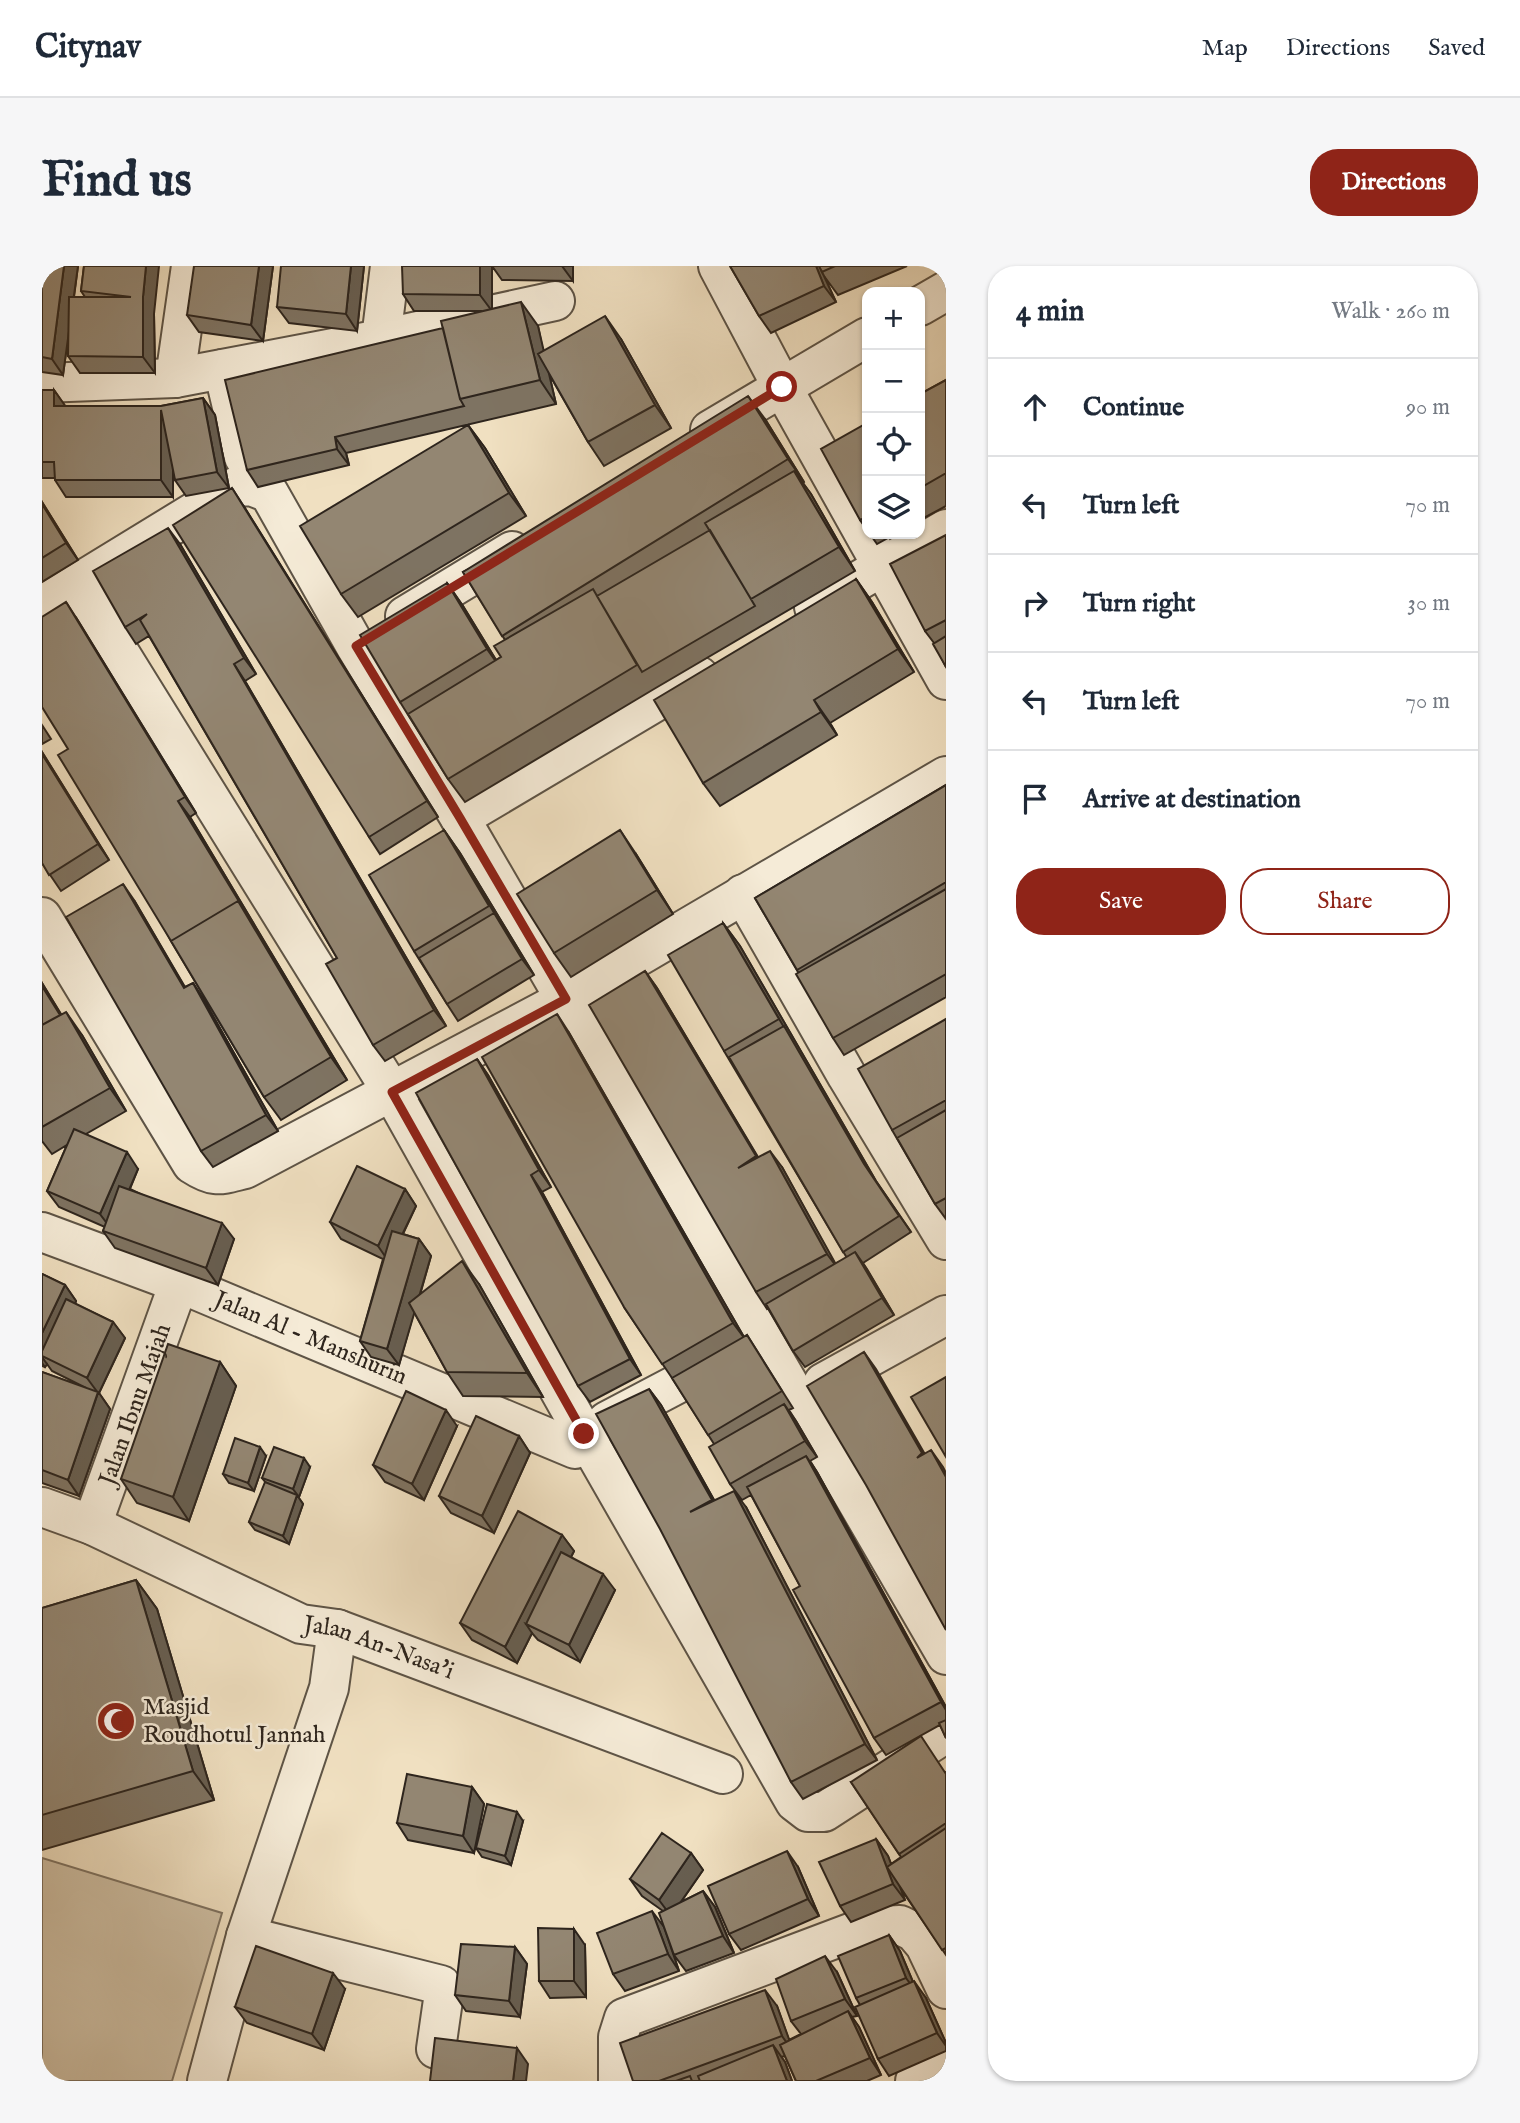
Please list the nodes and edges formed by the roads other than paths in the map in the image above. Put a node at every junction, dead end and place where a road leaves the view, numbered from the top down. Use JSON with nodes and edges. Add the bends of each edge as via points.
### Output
{"nodes":[{"id":1,"x":191,"y":266,"type":"edge"},
{"id":2,"x":390,"y":266,"type":"edge"},
{"id":3,"x":718,"y":266,"type":"edge"},
{"id":4,"x":946,"y":291,"type":"edge"},
{"id":5,"x":555,"y":301,"type":"dead end"},
{"id":6,"x":925,"y":303,"type":"edge"},
{"id":7,"x":381,"y":339,"type":"junction"},
{"id":8,"x":862,"y":340,"type":"edge"},
{"id":9,"x":223,"y":369,"type":"junction"},
{"id":10,"x":176,"y":378,"type":"junction"},
{"id":11,"x":42,"y":383,"type":"edge"},
{"id":12,"x":782,"y":387,"type":"junction"},
{"id":13,"x":675,"y":452,"type":"edge"},
{"id":14,"x":251,"y":486,"type":"junction"},
{"id":15,"x":946,"y":529,"type":"edge"},
{"id":16,"x":545,"y":531,"type":"edge"},
{"id":17,"x":882,"y":566,"type":"junction"},
{"id":18,"x":78,"y":584,"type":"junction"},
{"id":19,"x":42,"y":605,"type":"edge"},
{"id":20,"x":788,"y":622,"type":"edge"},
{"id":21,"x":356,"y":646,"type":"junction"},
{"id":22,"x":730,"y":657,"type":"edge"},
{"id":23,"x":946,"y":680,"type":"edge"},
{"id":24,"x":946,"y":776,"type":"edge"},
{"id":25,"x":460,"y":818,"type":"junction"},
{"id":26,"x":743,"y":894,"type":"junction"},
{"id":27,"x":42,"y":917,"type":"edge"},
{"id":28,"x":566,"y":999,"type":"junction"},
{"id":29,"x":880,"y":1058,"type":"edge"},
{"id":30,"x":847,"y":1076,"type":"junction"},
{"id":31,"x":392,"y":1092,"type":"junction"},
{"id":32,"x":42,"y":1233,"type":"edge"},
{"id":33,"x":946,"y":1240,"type":"edge"},
{"id":34,"x":180,"y":1283,"type":"junction"},
{"id":35,"x":946,"y":1315,"type":"edge"},
{"id":36,"x":763,"y":1339,"type":"junction"},
{"id":37,"x":797,"y":1398,"type":"junction"},
{"id":38,"x":580,"y":1442,"type":"junction"},
{"id":39,"x":42,"y":1507,"type":"edge"},
{"id":40,"x":92,"y":1525,"type":"junction"},
{"id":41,"x":337,"y":1629,"type":"junction"},
{"id":42,"x":946,"y":1655,"type":"edge"},
{"id":43,"x":943,"y":1741,"type":"edge"},
{"id":44,"x":723,"y":1774,"type":"dead end"},
{"id":45,"x":246,"y":1937,"type":"junction"},
{"id":46,"x":946,"y":1989,"type":"edge"},
{"id":47,"x":436,"y":2049,"type":"edge"},
{"id":48,"x":946,"y":2068,"type":"edge"},
{"id":49,"x":207,"y":2081,"type":"edge"},
{"id":50,"x":618,"y":2081,"type":"edge"},
{"id":51,"x":915,"y":2081,"type":"edge"}],
"edges":[{"from":1,"to":10,"type":"street"},
{"from":2,"to":7,"type":"street"},
{"from":3,"to":12,"type":"street"},
{"from":4,"to":6,"type":"street"},
{"from":5,"to":7,"type":"street"},
{"from":7,"to":9,"type":"street"},
{"from":8,"to":12,"type":"street"},
{"from":9,"to":10,"type":"street"},
{"from":9,"to":14,"type":"street"},
{"from":10,"to":11,"type":"street"},
{"from":12,"to":13,"type":"street"},
{"from":12,"to":17,"type":"street"},
{"from":14,"to":18,"type":"street","via":[[235,486]]},
{"from":14,"to":21,"type":"street","via":[[269,493]]},
{"from":15,"to":17,"type":"street"},
{"from":16,"to":21,"type":"street"},
{"from":17,"to":20,"type":"street"},
{"from":17,"to":23,"type":"street"},
{"from":18,"to":19,"type":"street"},
{"from":18,"to":31,"type":"street"},
{"from":21,"to":25,"type":"street"},
{"from":22,"to":25,"type":"street"},
{"from":24,"to":26,"type":"street"},
{"from":25,"to":28,"type":"street"},
{"from":26,"to":28,"type":"street"},
{"from":26,"to":30,"type":"street"},
{"from":27,"to":31,"type":"street","via":[[192,1164],[207,1174],[245,1169]]},
{"from":28,"to":31,"type":"street"},
{"from":28,"to":36,"type":"street"},
{"from":29,"to":30,"type":"street"},
{"from":30,"to":33,"type":"street"},
{"from":31,"to":38,"type":"street"},
{"from":32,"to":34,"type":"street","name":"Jalan Al - Manshurin"},
{"from":34,"to":38,"type":"street","name":"Jalan Al - Manshurin"},
{"from":34,"to":40,"type":"street","name":"Jalan Ibnu Majah"},
{"from":35,"to":37,"type":"street"},
{"from":36,"to":37,"type":"street"},
{"from":36,"to":38,"type":"street"},
{"from":37,"to":42,"type":"street"},
{"from":38,"to":43,"type":"street","via":[[795,1802],[808,1812],[824,1812]]},
{"from":39,"to":40,"type":"street","name":"Jalan An-Nasa'i"},
{"from":40,"to":41,"type":"street","name":"Jalan An-Nasa'i","via":[[301,1624]]},
{"from":41,"to":44,"type":"street","name":"Jalan An-Nasa'i"},
{"from":41,"to":45,"type":"street","via":[[329,1688]]},
{"from":45,"to":47,"type":"street","via":[[441,1985],[444,1993]]},
{"from":45,"to":49,"type":"street"},
{"from":46,"to":50,"type":"street","via":[[914,1932],[900,1925],[853,1932],[624,2018],[618,2037]]},
{"from":48,"to":51,"type":"street"}]}
